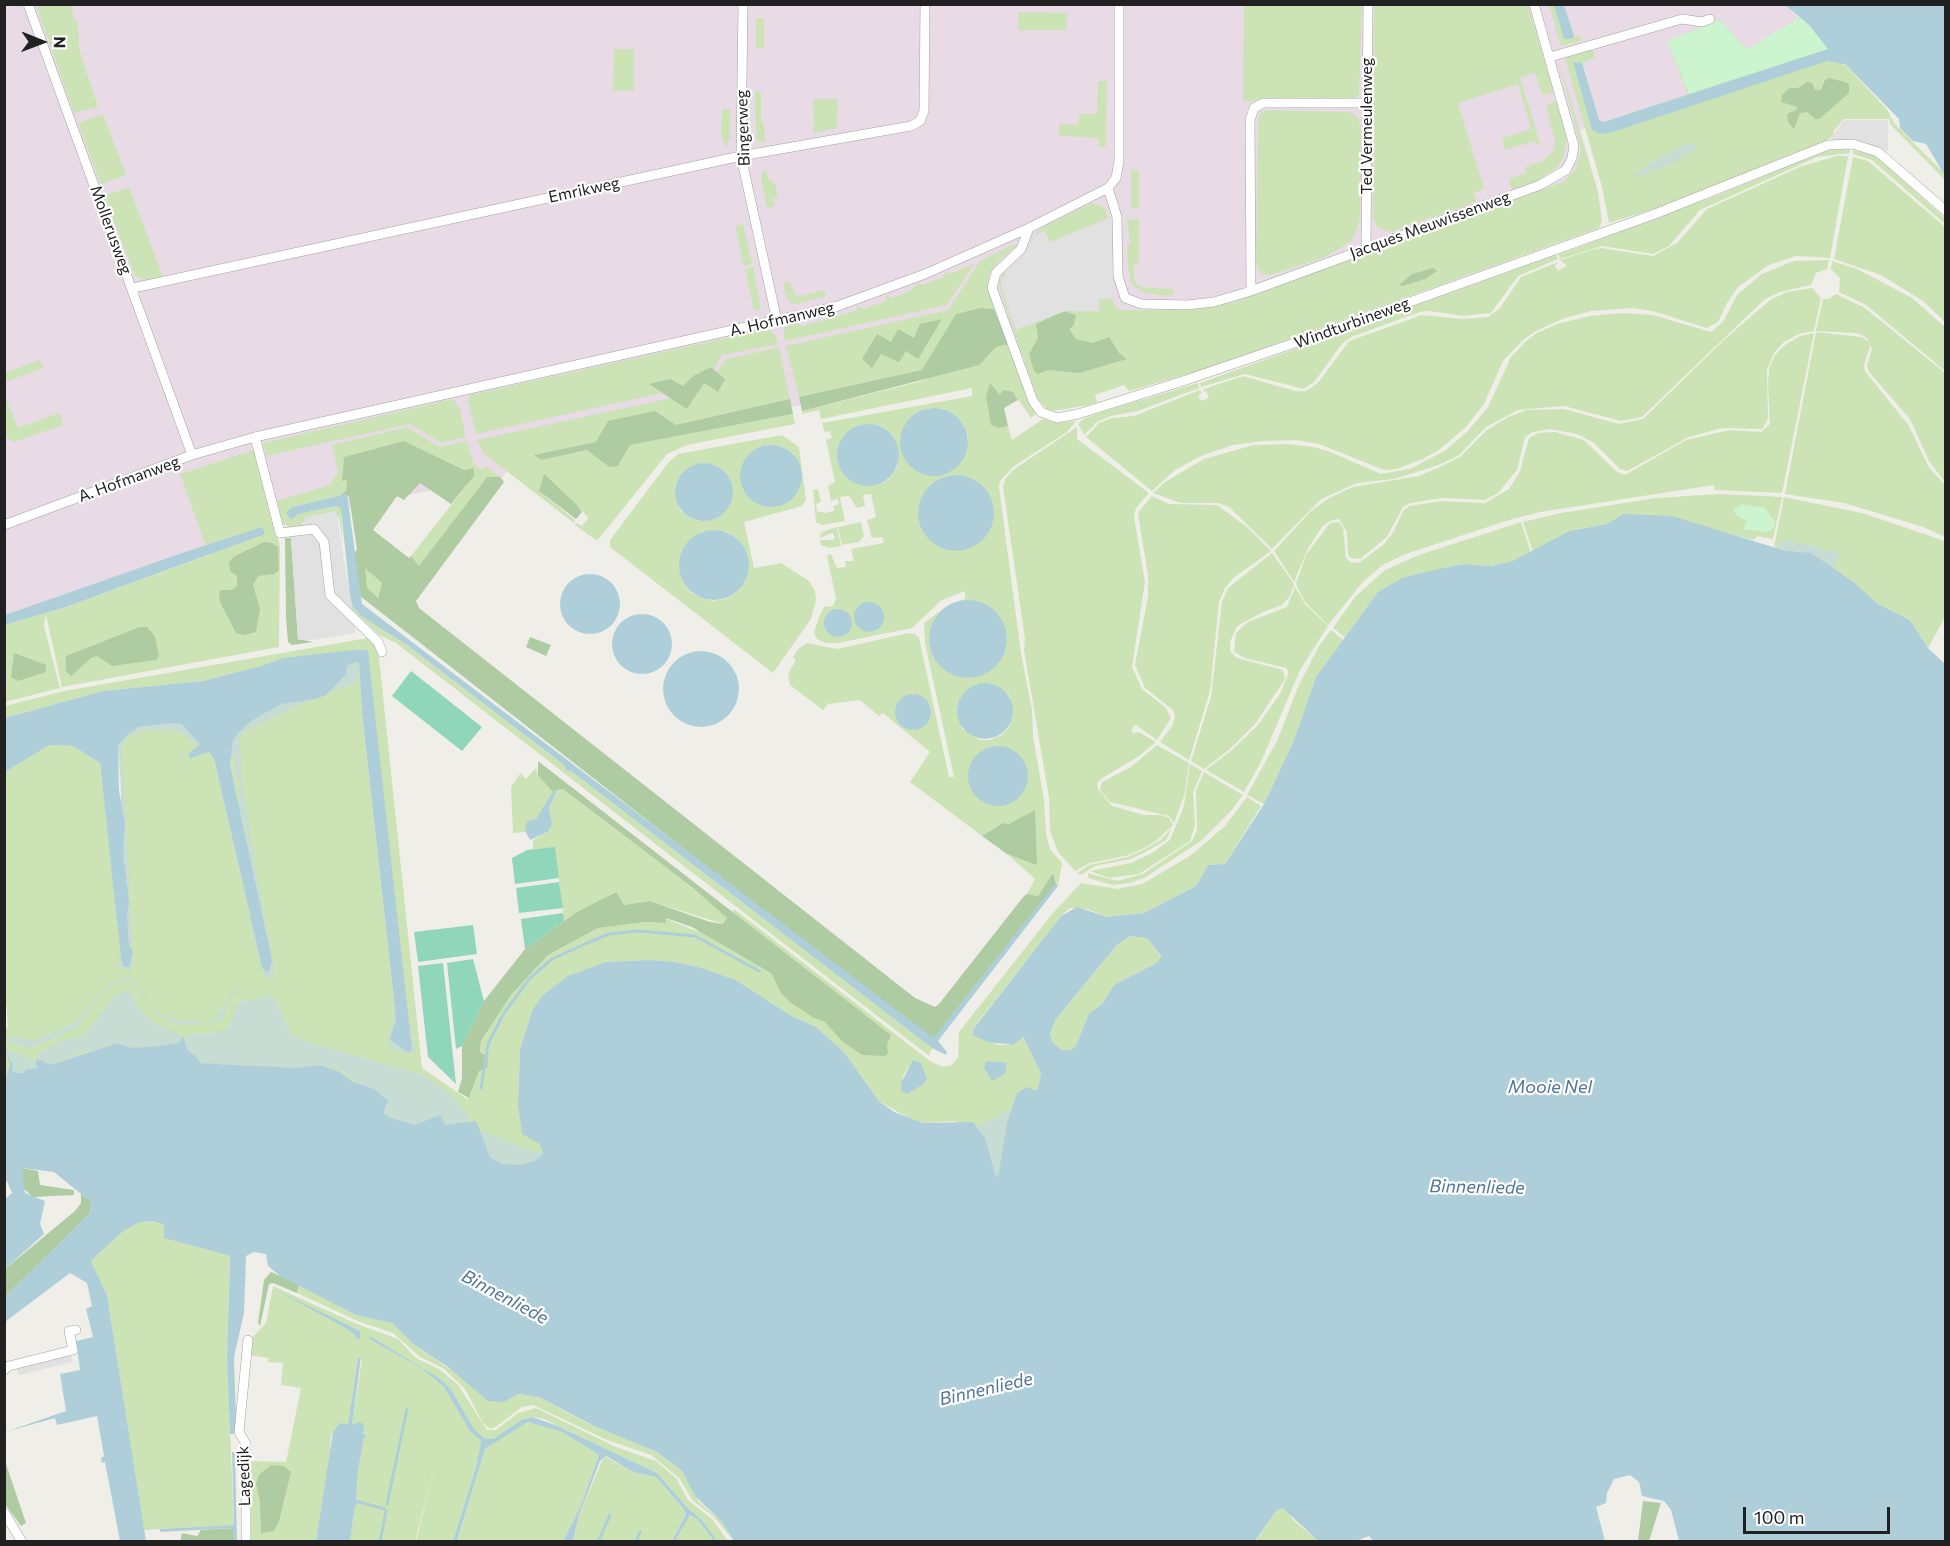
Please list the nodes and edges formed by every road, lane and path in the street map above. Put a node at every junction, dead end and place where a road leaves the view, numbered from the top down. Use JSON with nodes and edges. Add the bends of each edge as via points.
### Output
{"nodes":[{"id":1,"x":28,"y":4,"type":"edge"},
{"id":2,"x":743,"y":4,"type":"edge"},
{"id":3,"x":926,"y":4,"type":"edge"},
{"id":4,"x":1119,"y":4,"type":"edge"},
{"id":5,"x":1368,"y":4,"type":"edge"},
{"id":6,"x":1534,"y":4,"type":"edge"},
{"id":7,"x":1710,"y":19,"type":"dead end"},
{"id":8,"x":1550,"y":57,"type":"junction"},
{"id":9,"x":1368,"y":103,"type":"junction"},
{"id":10,"x":741,"y":156,"type":"junction"},
{"id":11,"x":1108,"y":188,"type":"junction"},
{"id":12,"x":1946,"y":211,"type":"edge"},
{"id":13,"x":1029,"y":228,"type":"junction"},
{"id":14,"x":1366,"y":248,"type":"junction"},
{"id":15,"x":133,"y":288,"type":"junction"},
{"id":16,"x":1251,"y":291,"type":"junction"},
{"id":17,"x":777,"y":321,"type":"junction"},
{"id":18,"x":255,"y":437,"type":"junction"},
{"id":19,"x":192,"y":455,"type":"junction"},
{"id":20,"x":4,"y":525,"type":"edge"},
{"id":21,"x":381,"y":652,"type":"dead end"},
{"id":22,"x":76,"y":1330,"type":"dead end"},
{"id":23,"x":248,"y":1340,"type":"dead end"},
{"id":24,"x":4,"y":1370,"type":"edge"},
{"id":25,"x":4,"y":1512,"type":"edge"},
{"id":26,"x":22,"y":1542,"type":"edge"},
{"id":27,"x":246,"y":1542,"type":"edge"}],
"edges":[{"from":1,"to":15,"type":"street","name":"Mollerusweg"},
{"from":2,"to":10,"type":"street","name":"Bingerweg"},
{"from":3,"to":10,"type":"street","name":"Emrikweg","via":[[924,111],[920,121],[911,126]]},
{"from":4,"to":11,"type":"street","via":[[1119,167]]},
{"from":5,"to":9,"type":"street","name":"Ted Vermeulenweg"},
{"from":6,"to":8,"type":"street","name":"Jacques Meuwissenweg"},
{"from":7,"to":8,"type":"street","via":[[1682,19]]},
{"from":8,"to":14,"type":"street","name":"Jacques Meuwissenweg","via":[[1573,140],[1574,152],[1566,170],[1540,185]]},
{"from":9,"to":14,"type":"street","name":"Ted Vermeulenweg"},
{"from":9,"to":16,"type":"street","via":[[1263,103],[1254,108],[1250,120]]},
{"from":10,"to":15,"type":"street","name":"Emrikweg"},
{"from":10,"to":17,"type":"street","name":"Bingerweg"},
{"from":11,"to":13,"type":"street","name":"A. Hofmanweg"},
{"from":11,"to":16,"type":"street","name":"Jacques Meuwissenweg","via":[[1117,217],[1118,276],[1125,298],[1142,304],[1197,304]]},
{"from":12,"to":13,"type":"street","name":"Windturbineweg","via":[[1888,158],[1872,149],[1853,144],[1828,145],[1683,204],[1323,333],[1062,418],[1045,414],[1033,401],[992,288],[996,273],[1021,249]]},
{"from":13,"to":17,"type":"street","name":"A. Hofmanweg","via":[[879,292]]},
{"from":14,"to":16,"type":"street","name":"Jacques Meuwissenweg"},
{"from":15,"to":19,"type":"street","name":"Mollerusweg"},
{"from":17,"to":18,"type":"street","name":"A. Hofmanweg"},
{"from":18,"to":19,"type":"street","name":"A. Hofmanweg"},
{"from":18,"to":21,"type":"street","via":[[280,533],[314,529],[324,542],[330,595],[378,642]]},
{"from":19,"to":20,"type":"street","name":"A. Hofmanweg"},
{"from":22,"to":24,"type":"street","via":[[69,1331],[73,1350]]},
{"from":23,"to":27,"type":"street","name":"Lagedijk","via":[[239,1432],[246,1444]]},
{"from":25,"to":26,"type":"street"}]}
